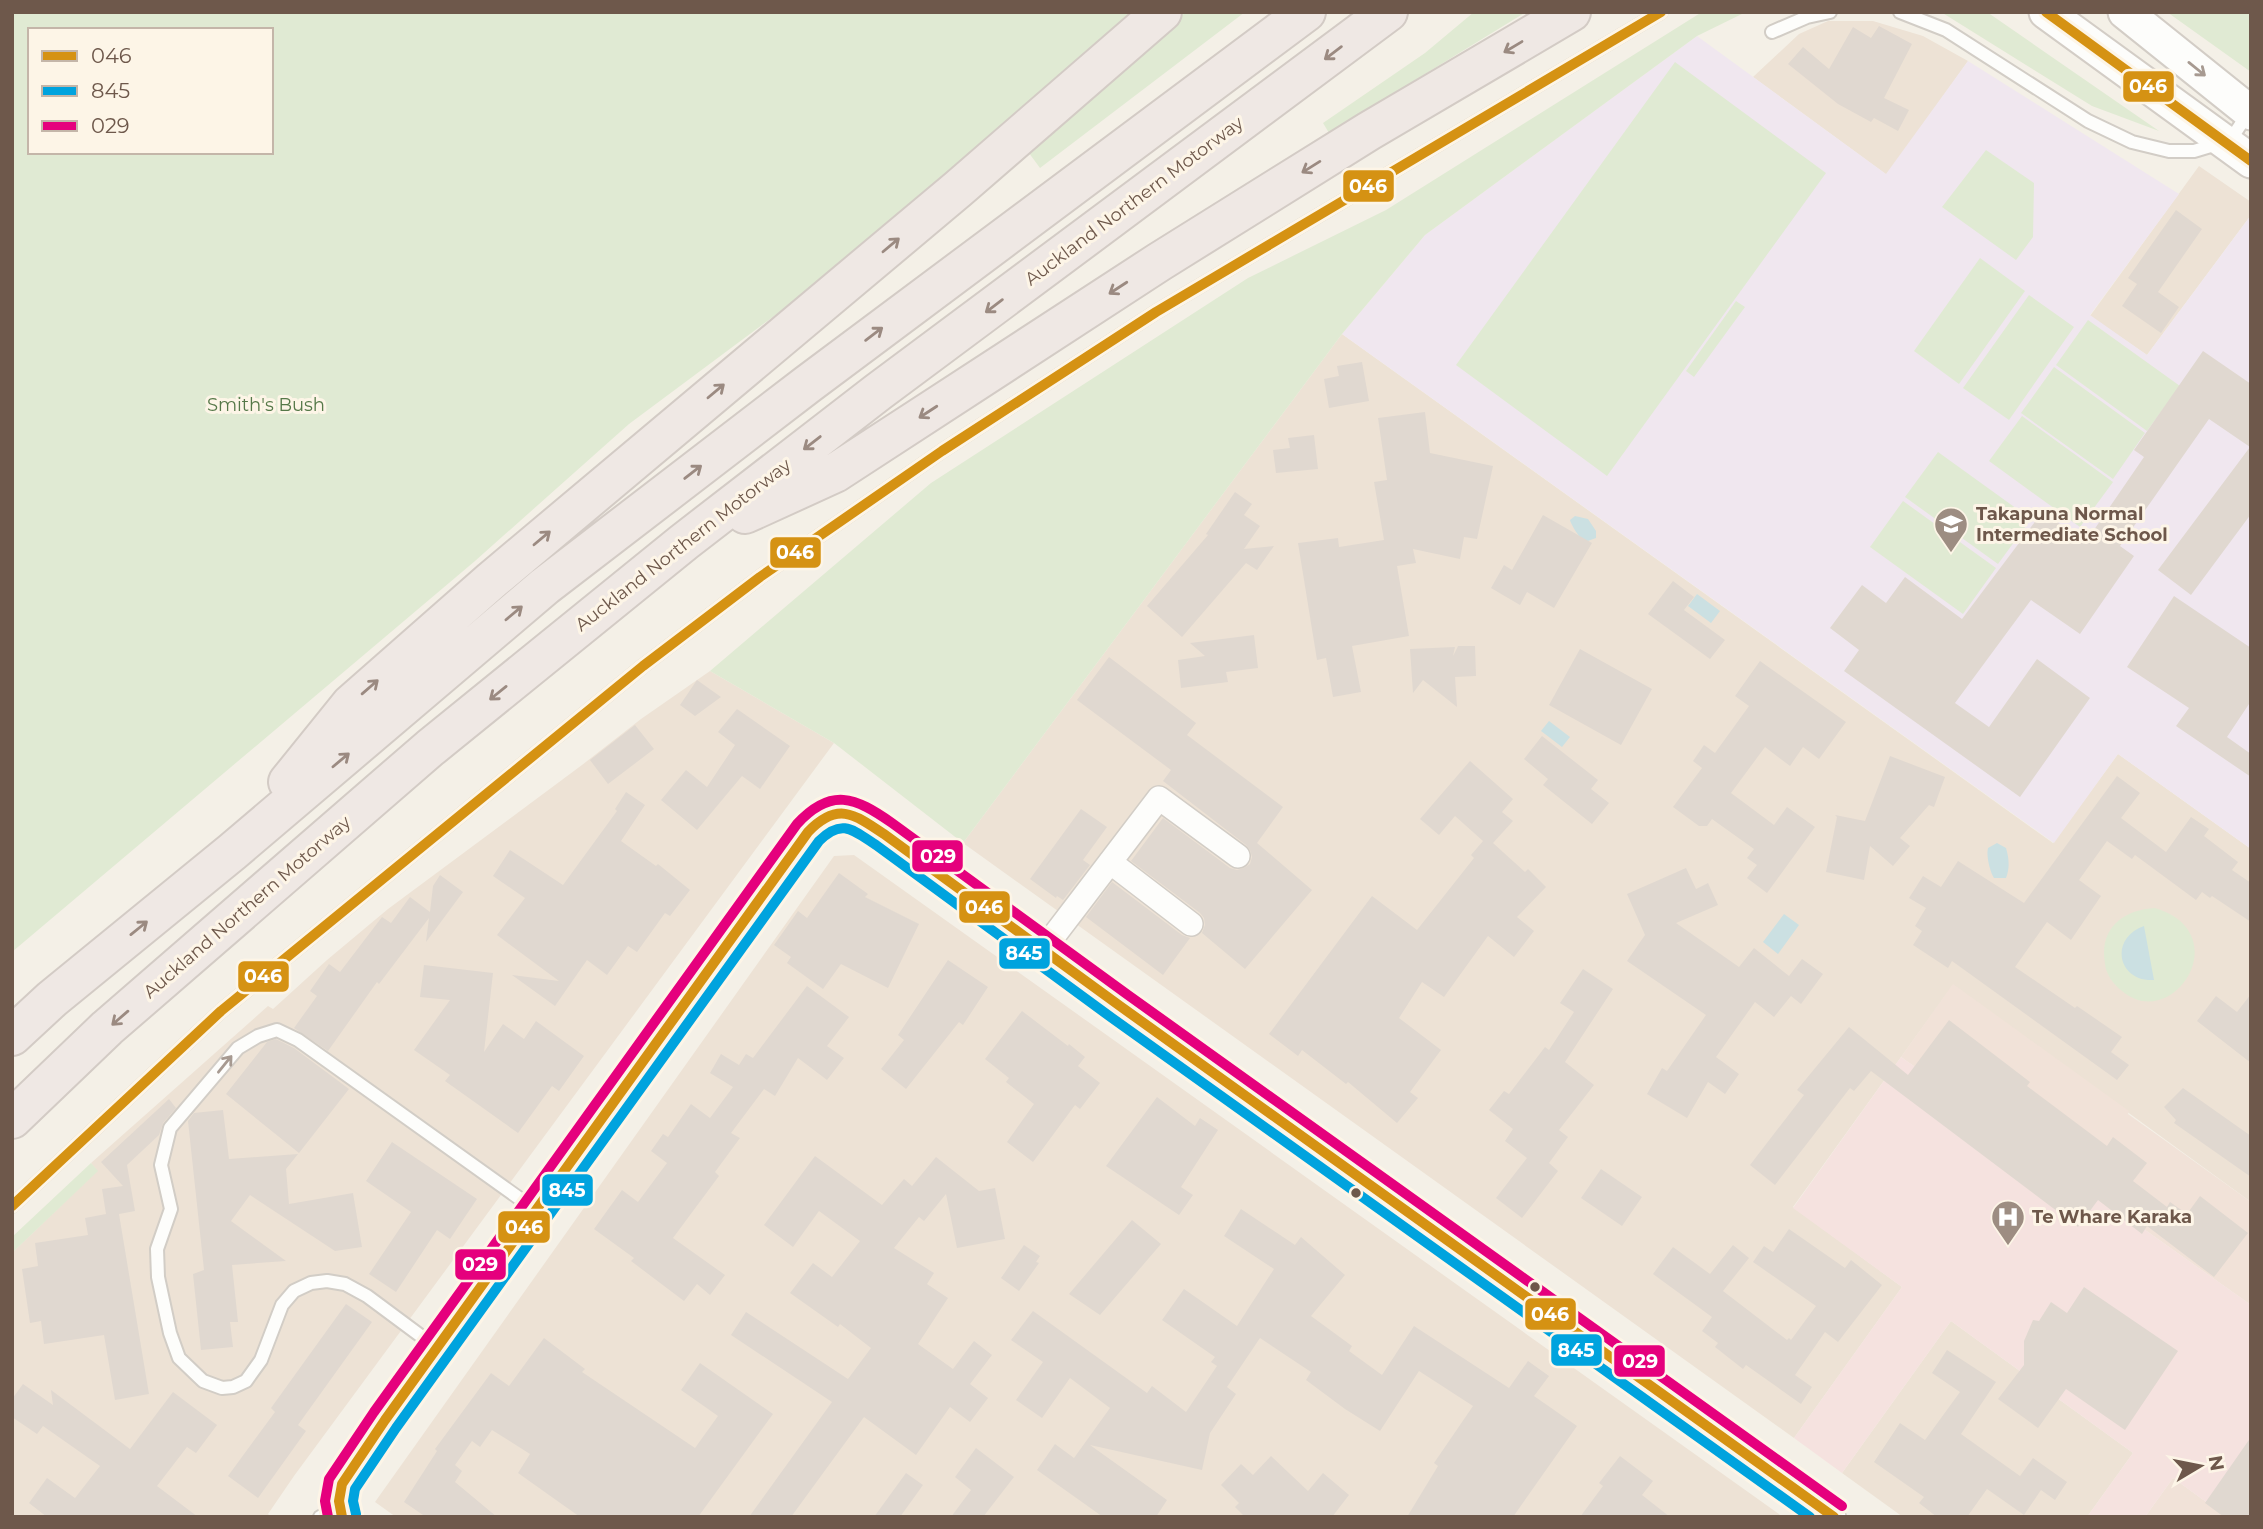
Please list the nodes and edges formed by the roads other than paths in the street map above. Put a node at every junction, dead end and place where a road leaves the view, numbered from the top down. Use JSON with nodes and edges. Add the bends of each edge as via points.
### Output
{"nodes":[{"id":1,"x":1163,"y":12,"type":"edge"},
{"id":2,"x":1306,"y":12,"type":"edge"},
{"id":3,"x":1388,"y":12,"type":"edge"},
{"id":4,"x":1571,"y":12,"type":"edge"},
{"id":5,"x":1661,"y":12,"type":"edge"},
{"id":6,"x":1830,"y":12,"type":"edge"},
{"id":7,"x":1900,"y":12,"type":"edge"},
{"id":8,"x":2046,"y":12,"type":"edge"},
{"id":9,"x":2125,"y":12,"type":"edge"},
{"id":10,"x":1772,"y":32,"type":"dead end"},
{"id":11,"x":2250,"y":112,"type":"edge"},
{"id":12,"x":2224,"y":142,"type":"junction"},
{"id":13,"x":2251,"y":161,"type":"edge"},
{"id":14,"x":684,"y":542,"type":"junction"},
{"id":15,"x":232,"y":852,"type":"junction"},
{"id":16,"x":1238,"y":856,"type":"dead end"},
{"id":17,"x":1110,"y":862,"type":"junction"},
{"id":18,"x":1191,"y":924,"type":"dead end"},
{"id":19,"x":1043,"y":950,"type":"junction"},
{"id":20,"x":12,"y":1036,"type":"edge"},
{"id":21,"x":12,"y":1119,"type":"edge"},
{"id":22,"x":12,"y":1206,"type":"edge"},
{"id":23,"x":537,"y":1211,"type":"junction"},
{"id":24,"x":438,"y":1348,"type":"junction"},
{"id":25,"x":334,"y":1514,"type":"edge"},
{"id":26,"x":1834,"y":1517,"type":"edge"}],
"edges":[{"from":15,"to":1,"type":"highway","one_way":true,"via":[[351,704]]},
{"from":15,"to":2,"type":"highway","one_way":true,"via":[[545,586]]},
{"from":3,"to":14,"type":"highway","name":"Auckland Northern Motorway","one_way":true},
{"from":4,"to":14,"type":"highway","one_way":true,"via":[[1158,262],[835,473]]},
{"from":5,"to":22,"type":"lane","via":[[1156,312],[760,577],[643,666],[220,1011]]},
{"from":6,"to":10,"type":"lane"},
{"from":7,"to":12,"type":"lane","via":[[1946,30],[2121,138],[2183,152]]},
{"from":8,"to":12,"type":"main road"},
{"from":9,"to":11,"type":"main road","one_way":true},
{"from":11,"to":12,"type":"lane"},
{"from":12,"to":13,"type":"main road"},
{"from":14,"to":21,"type":"highway","name":"Auckland Northern Motorway","one_way":true,"via":[[430,748],[107,1028]]},
{"from":20,"to":15,"type":"highway","one_way":true},
{"from":16,"to":17,"type":"street","via":[[1159,798]]},
{"from":17,"to":18,"type":"street"},
{"from":17,"to":19,"type":"street"},
{"from":19,"to":23,"type":"street","via":[[857,816],[838,812],[825,816],[808,832]]},
{"from":19,"to":26,"type":"street"},
{"from":23,"to":24,"type":"street"},
{"from":24,"to":23,"type":"lane","one_way":true,"via":[[345,1284],[311,1283],[294,1291],[282,1305],[261,1360],[246,1381],[222,1388],[203,1381],[178,1358],[158,1277],[157,1250],[170,1209],[161,1165],[170,1128],[238,1048],[277,1030],[298,1040]]},
{"from":24,"to":25,"type":"street","via":[[345,1478]]}]}
